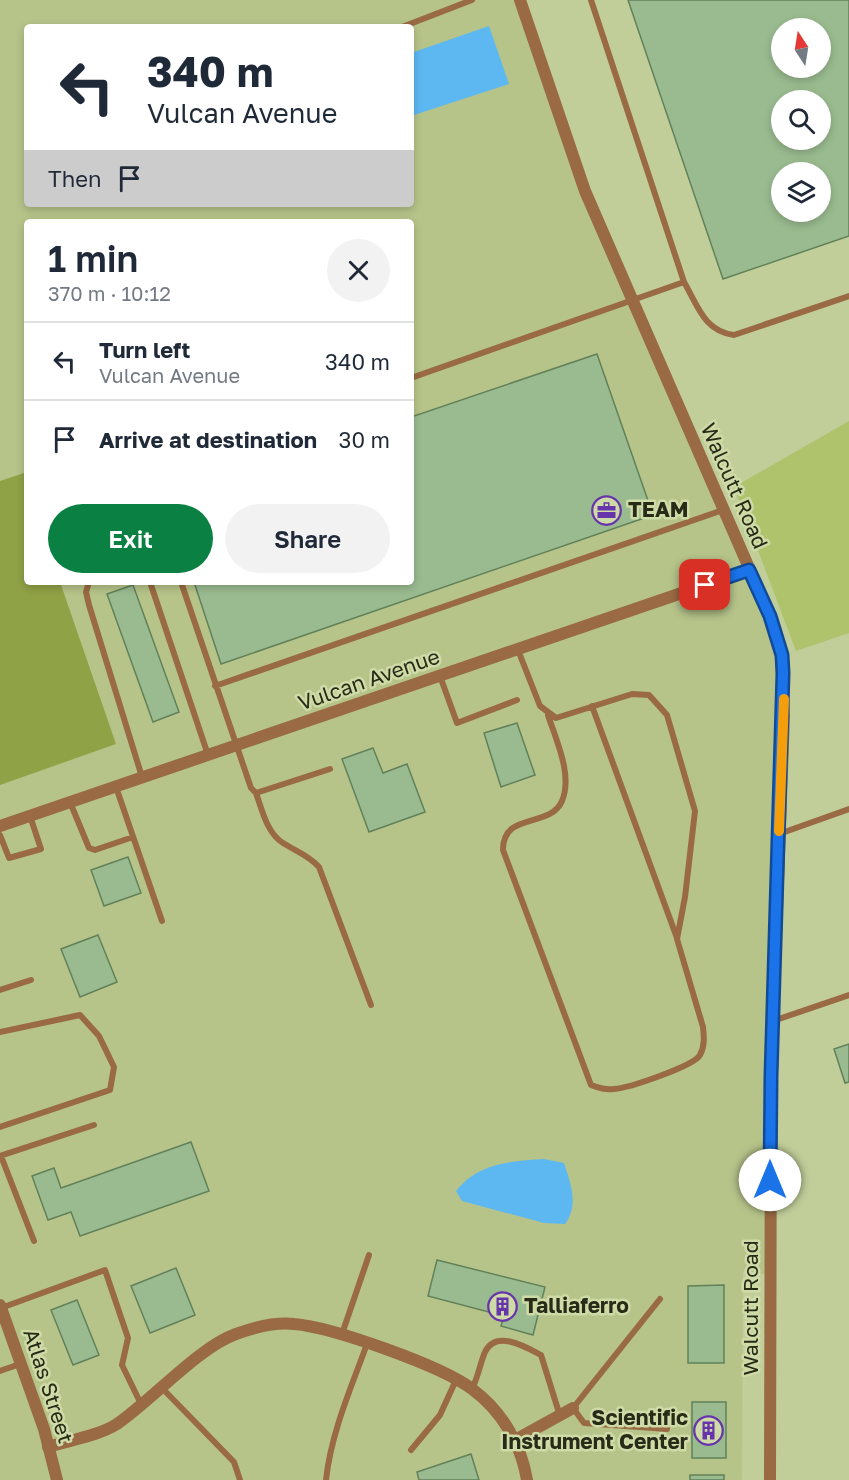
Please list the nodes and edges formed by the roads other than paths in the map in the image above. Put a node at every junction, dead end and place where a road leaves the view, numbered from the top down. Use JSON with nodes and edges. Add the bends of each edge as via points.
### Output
{"nodes":[{"id":1,"x":472,"y":0,"type":"edge"},
{"id":2,"x":520,"y":0,"type":"edge"},
{"id":3,"x":591,"y":0,"type":"edge"},
{"id":4,"x":410,"y":24,"type":"edge"},
{"id":5,"x":684,"y":282,"type":"junction"},
{"id":6,"x":849,"y":296,"type":"edge"},
{"id":7,"x":632,"y":301,"type":"junction"},
{"id":8,"x":414,"y":377,"type":"edge"},
{"id":9,"x":723,"y":510,"type":"junction"},
{"id":10,"x":749,"y":570,"type":"junction"},
{"id":11,"x":88,"y":585,"type":"edge"},
{"id":12,"x":151,"y":585,"type":"edge"},
{"id":13,"x":182,"y":585,"type":"edge"},
{"id":14,"x":518,"y":650,"type":"junction"},
{"id":15,"x":440,"y":676,"type":"junction"},
{"id":16,"x":215,"y":686,"type":"junction"},
{"id":17,"x":517,"y":700,"type":"dead end"},
{"id":18,"x":592,"y":706,"type":"junction"},
{"id":19,"x":548,"y":715,"type":"junction"},
{"id":20,"x":236,"y":746,"type":"junction"},
{"id":21,"x":208,"y":755,"type":"junction"},
{"id":22,"x":330,"y":769,"type":"dead end"},
{"id":23,"x":142,"y":777,"type":"junction"},
{"id":24,"x":116,"y":787,"type":"junction"},
{"id":25,"x":256,"y":793,"type":"junction"},
{"id":26,"x":70,"y":802,"type":"junction"},
{"id":27,"x":849,"y":809,"type":"edge"},
{"id":28,"x":30,"y":816,"type":"junction"},
{"id":29,"x":0,"y":826,"type":"edge"},
{"id":30,"x":779,"y":834,"type":"junction"},
{"id":31,"x":0,"y":835,"type":"edge"},
{"id":32,"x":133,"y":837,"type":"junction"},
{"id":33,"x":162,"y":921,"type":"dead end"},
{"id":34,"x":677,"y":939,"type":"junction"},
{"id":35,"x":31,"y":980,"type":"dead end"},
{"id":36,"x":0,"y":990,"type":"edge"},
{"id":37,"x":849,"y":995,"type":"edge"},
{"id":38,"x":371,"y":1005,"type":"dead end"},
{"id":39,"x":772,"y":1021,"type":"junction"},
{"id":40,"x":0,"y":1032,"type":"edge"},
{"id":41,"x":94,"y":1125,"type":"dead end"},
{"id":42,"x":0,"y":1127,"type":"edge"},
{"id":43,"x":1,"y":1156,"type":"edge"},
{"id":44,"x":34,"y":1241,"type":"dead end"},
{"id":45,"x":369,"y":1255,"type":"dead end"},
{"id":46,"x":660,"y":1299,"type":"dead end"},
{"id":47,"x":1,"y":1306,"type":"edge"},
{"id":48,"x":342,"y":1335,"type":"junction"},
{"id":49,"x":366,"y":1344,"type":"junction"},
{"id":50,"x":21,"y":1364,"type":"junction"},
{"id":51,"x":0,"y":1371,"type":"edge"},
{"id":52,"x":456,"y":1380,"type":"junction"},
{"id":53,"x":162,"y":1388,"type":"junction"},
{"id":54,"x":472,"y":1389,"type":"junction"},
{"id":55,"x":141,"y":1404,"type":"junction"},
{"id":56,"x":573,"y":1408,"type":"junction"},
{"id":57,"x":560,"y":1416,"type":"junction"},
{"id":58,"x":667,"y":1429,"type":"dead end"},
{"id":59,"x":515,"y":1440,"type":"junction"},
{"id":60,"x":48,"y":1447,"type":"junction"},
{"id":61,"x":411,"y":1450,"type":"dead end"},
{"id":62,"x":57,"y":1480,"type":"edge"},
{"id":63,"x":240,"y":1480,"type":"edge"},
{"id":64,"x":326,"y":1480,"type":"edge"},
{"id":65,"x":527,"y":1480,"type":"edge"},
{"id":66,"x":770,"y":1480,"type":"edge"}],
"edges":[{"from":1,"to":4,"type":"lane"},
{"from":2,"to":7,"type":"street","name":"Walcutt Road","via":[[573,160]]},
{"from":3,"to":5,"type":"lane"},
{"from":5,"to":6,"type":"lane","via":[[705,320],[718,333],[734,335]]},
{"from":5,"to":7,"type":"lane"},
{"from":7,"to":8,"type":"lane"},
{"from":7,"to":9,"type":"street","name":"Walcutt Road"},
{"from":9,"to":10,"type":"street","name":"Walcutt Road"},
{"from":9,"to":16,"type":"lane"},
{"from":10,"to":14,"type":"street","name":"Vulcan Avenue"},
{"from":10,"to":30,"type":"street","name":"Walcutt Road","via":[[770,616],[783,664]]},
{"from":11,"to":23,"type":"lane","via":[[89,604]]},
{"from":12,"to":21,"type":"lane"},
{"from":13,"to":16,"type":"lane"},
{"from":14,"to":15,"type":"street","name":"Vulcan Avenue"},
{"from":14,"to":19,"type":"lane","via":[[540,706]]},
{"from":15,"to":17,"type":"lane","via":[[457,723]]},
{"from":15,"to":20,"type":"street","name":"Vulcan Avenue"},
{"from":16,"to":20,"type":"lane"},
{"from":18,"to":19,"type":"lane","via":[[556,718]]},
{"from":18,"to":34,"type":"lane"},
{"from":18,"to":34,"type":"lane","via":[[632,694],[649,695],[667,715],[695,811],[686,897]]},
{"from":19,"to":34,"type":"lane","via":[[564,767],[562,802],[552,813],[508,830],[503,850],[591,1085],[617,1089],[688,1065],[700,1056],[703,1027]]},
{"from":20,"to":21,"type":"street","name":"Vulcan Avenue"},
{"from":20,"to":25,"type":"lane","via":[[250,788]]},
{"from":21,"to":23,"type":"street","name":"Vulcan Avenue"},
{"from":22,"to":25,"type":"lane"},
{"from":23,"to":24,"type":"street","name":"Vulcan Avenue"},
{"from":24,"to":26,"type":"street","name":"Vulcan Avenue"},
{"from":24,"to":32,"type":"lane"},
{"from":25,"to":38,"type":"lane","via":[[271,831],[319,867]]},
{"from":26,"to":28,"type":"street","name":"Vulcan Avenue"},
{"from":26,"to":32,"type":"lane","via":[[88,848],[95,850]]},
{"from":27,"to":30,"type":"lane"},
{"from":28,"to":29,"type":"street","name":"Vulcan Avenue"},
{"from":28,"to":31,"type":"lane","via":[[41,849],[9,858]]},
{"from":30,"to":39,"type":"street","name":"Walcutt Road"},
{"from":32,"to":33,"type":"lane"},
{"from":35,"to":36,"type":"lane"},
{"from":37,"to":39,"type":"lane"},
{"from":39,"to":66,"type":"street","name":"Walcutt Road"},
{"from":40,"to":42,"type":"lane","via":[[80,1015],[99,1036],[114,1067],[110,1090]]},
{"from":41,"to":43,"type":"lane"},
{"from":43,"to":44,"type":"lane"},
{"from":45,"to":48,"type":"lane"},
{"from":46,"to":56,"type":"lane"},
{"from":47,"to":50,"type":"street","name":"Atlas Street"},
{"from":47,"to":55,"type":"lane","via":[[105,1270],[128,1338],[122,1365]]},
{"from":48,"to":49,"type":"street"},
{"from":48,"to":53,"type":"street","via":[[291,1323],[262,1326],[233,1335]]},
{"from":49,"to":52,"type":"street"},
{"from":49,"to":64,"type":"lane","via":[[328,1459]]},
{"from":50,"to":51,"type":"lane"},
{"from":50,"to":60,"type":"street","name":"Atlas Street"},
{"from":52,"to":54,"type":"street"},
{"from":52,"to":61,"type":"lane","via":[[440,1415]]},
{"from":53,"to":55,"type":"street"},
{"from":53,"to":63,"type":"lane","via":[[234,1462]]},
{"from":54,"to":57,"type":"lane","via":[[486,1350],[513,1340],[541,1355]]},
{"from":54,"to":59,"type":"street"},
{"from":55,"to":60,"type":"street","via":[[116,1424]]},
{"from":56,"to":57,"type":"street"},
{"from":56,"to":58,"type":"lane","via":[[584,1423]]},
{"from":57,"to":59,"type":"street"},
{"from":59,"to":65,"type":"street"},
{"from":60,"to":62,"type":"street","name":"Atlas Street"}]}
